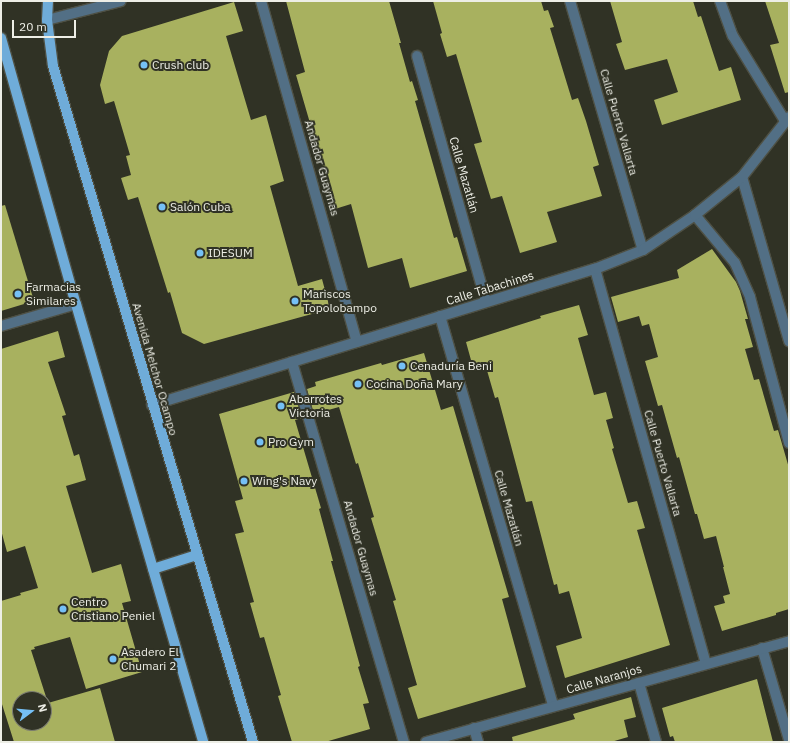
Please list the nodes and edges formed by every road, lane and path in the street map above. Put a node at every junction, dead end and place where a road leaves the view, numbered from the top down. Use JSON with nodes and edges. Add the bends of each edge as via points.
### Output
{"nodes":[{"id":1,"x":48,"y":1,"type":"edge"},
{"id":2,"x":121,"y":1,"type":"edge"},
{"id":3,"x":261,"y":1,"type":"edge"},
{"id":4,"x":570,"y":1,"type":"edge"},
{"id":5,"x":720,"y":1,"type":"edge"},
{"id":6,"x":48,"y":20,"type":"junction"},
{"id":7,"x":1,"y":38,"type":"edge"},
{"id":8,"x":417,"y":56,"type":"dead end"},
{"id":9,"x":787,"y":119,"type":"edge"},
{"id":10,"x":742,"y":177,"type":"junction"},
{"id":11,"x":695,"y":215,"type":"junction"},
{"id":12,"x":643,"y":250,"type":"junction"},
{"id":13,"x":595,"y":269,"type":"junction"},
{"id":14,"x":486,"y":302,"type":"junction"},
{"id":15,"x":76,"y":304,"type":"junction"},
{"id":16,"x":440,"y":316,"type":"junction"},
{"id":17,"x":1,"y":326,"type":"edge"},
{"id":18,"x":789,"y":341,"type":"edge"},
{"id":19,"x":357,"y":342,"type":"junction"},
{"id":20,"x":292,"y":362,"type":"junction"},
{"id":21,"x":152,"y":405,"type":"junction"},
{"id":22,"x":789,"y":443,"type":"edge"},
{"id":23,"x":197,"y":556,"type":"junction"},
{"id":24,"x":153,"y":569,"type":"junction"},
{"id":25,"x":789,"y":640,"type":"edge"},
{"id":26,"x":762,"y":648,"type":"junction"},
{"id":27,"x":706,"y":664,"type":"junction"},
{"id":28,"x":639,"y":682,"type":"junction"},
{"id":29,"x":553,"y":706,"type":"junction"},
{"id":30,"x":474,"y":728,"type":"junction"},
{"id":31,"x":789,"y":740,"type":"edge"},
{"id":32,"x":203,"y":742,"type":"edge"},
{"id":33,"x":253,"y":742,"type":"edge"},
{"id":34,"x":404,"y":742,"type":"edge"},
{"id":35,"x":426,"y":742,"type":"edge"},
{"id":36,"x":478,"y":742,"type":"edge"},
{"id":37,"x":656,"y":742,"type":"edge"}],
"edges":[{"from":1,"to":6,"type":"main road","name":"Avenida Melchor Ocampo"},
{"from":2,"to":6,"type":"street"},
{"from":3,"to":19,"type":"street","name":"Andador Guaymas"},
{"from":4,"to":12,"type":"street","name":"Calle Puerto Vallarta"},
{"from":5,"to":9,"type":"street","via":[[733,36]]},
{"from":6,"to":21,"type":"main road","name":"Avenida Melchor Ocampo","via":[[53,66]]},
{"from":7,"to":15,"type":"main road"},
{"from":8,"to":14,"type":"street","name":"Calle Mazatlán"},
{"from":9,"to":10,"type":"street","name":"Calle Tabachines"},
{"from":10,"to":11,"type":"street","name":"Calle Tabachines"},
{"from":10,"to":18,"type":"street"},
{"from":11,"to":12,"type":"street","name":"Calle Tabachines"},
{"from":11,"to":22,"type":"street","via":[[735,263],[750,297]]},
{"from":12,"to":13,"type":"street","name":"Calle Tabachines"},
{"from":13,"to":14,"type":"street","name":"Calle Tabachines"},
{"from":13,"to":27,"type":"street","name":"Calle Puerto Vallarta"},
{"from":14,"to":16,"type":"street","name":"Calle Tabachines"},
{"from":15,"to":17,"type":"street"},
{"from":15,"to":24,"type":"main road"},
{"from":16,"to":19,"type":"street","name":"Calle Tabachines"},
{"from":16,"to":29,"type":"street","name":"Calle Mazatlán"},
{"from":19,"to":20,"type":"street","name":"Calle Tabachines"},
{"from":20,"to":21,"type":"street","name":"Calle Tabachines"},
{"from":20,"to":34,"type":"street","name":"Andador Guaymas"},
{"from":21,"to":23,"type":"main road","name":"Avenida Melchor Ocampo"},
{"from":23,"to":24,"type":"main road"},
{"from":23,"to":33,"type":"main road","name":"Avenida Melchor Ocampo"},
{"from":24,"to":32,"type":"main road"},
{"from":25,"to":26,"type":"street","name":"Calle Naranjos"},
{"from":26,"to":27,"type":"street","name":"Calle Naranjos"},
{"from":26,"to":31,"type":"street"},
{"from":27,"to":28,"type":"street","name":"Calle Naranjos"},
{"from":28,"to":29,"type":"street","name":"Calle Naranjos"},
{"from":28,"to":37,"type":"street"},
{"from":29,"to":30,"type":"street","name":"Calle Naranjos"},
{"from":30,"to":35,"type":"street","name":"Calle Naranjos"},
{"from":30,"to":36,"type":"street"}]}
